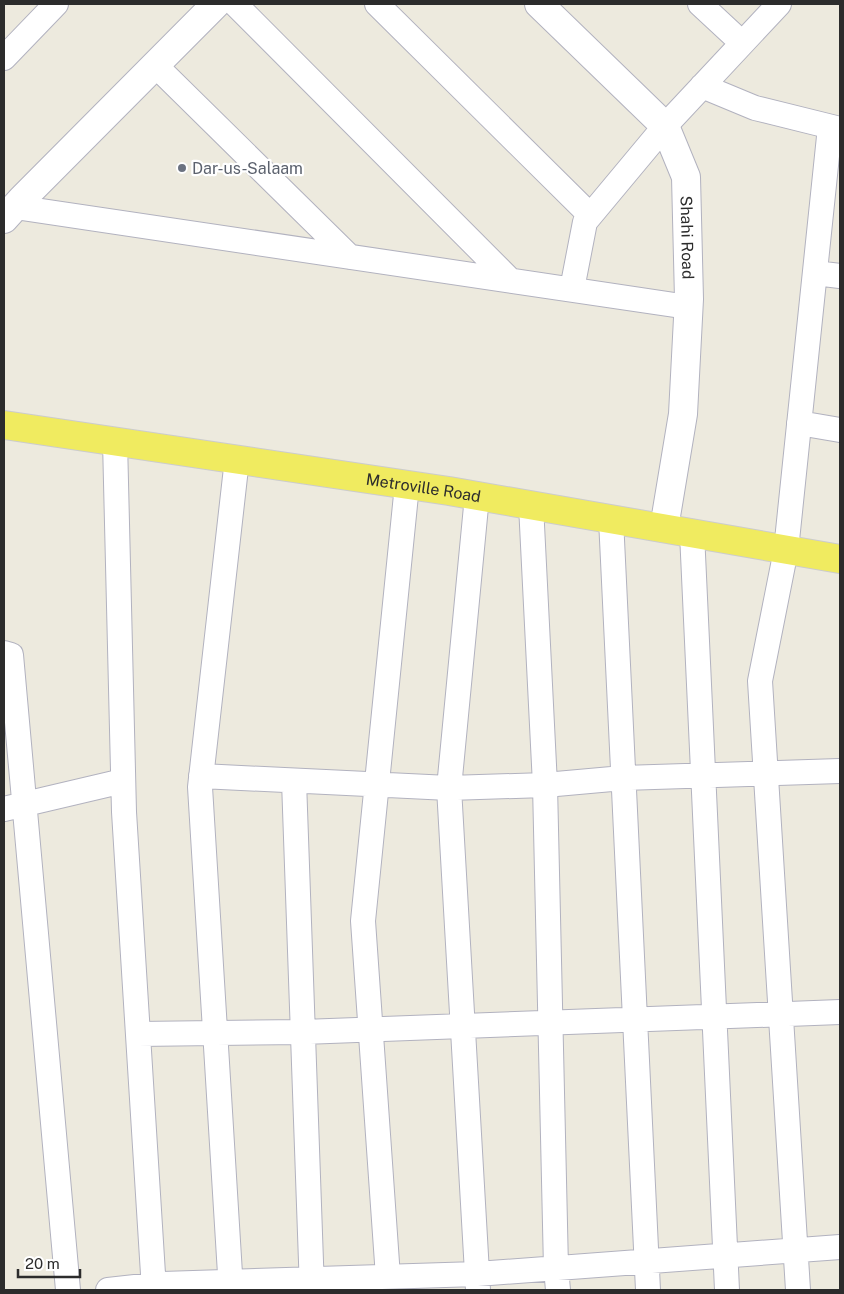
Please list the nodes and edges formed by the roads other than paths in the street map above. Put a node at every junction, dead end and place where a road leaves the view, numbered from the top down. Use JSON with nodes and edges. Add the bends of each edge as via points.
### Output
{"nodes":[{"id":1,"x":56,"y":4,"type":"edge"},
{"id":2,"x":216,"y":4,"type":"edge"},
{"id":3,"x":235,"y":4,"type":"edge"},
{"id":4,"x":377,"y":4,"type":"edge"},
{"id":5,"x":539,"y":4,"type":"edge"},
{"id":6,"x":700,"y":4,"type":"edge"},
{"id":7,"x":779,"y":4,"type":"edge"},
{"id":8,"x":742,"y":43,"type":"junction"},
{"id":9,"x":4,"y":58,"type":"edge"},
{"id":10,"x":155,"y":65,"type":"junction"},
{"id":11,"x":702,"y":86,"type":"junction"},
{"id":12,"x":665,"y":126,"type":"junction"},
{"id":13,"x":835,"y":128,"type":"edge"},
{"id":14,"x":9,"y":213,"type":"edge"},
{"id":15,"x":590,"y":215,"type":"junction"},
{"id":16,"x":350,"y":256,"type":"junction"},
{"id":17,"x":815,"y":273,"type":"junction"},
{"id":18,"x":840,"y":276,"type":"edge"},
{"id":19,"x":510,"y":280,"type":"junction"},
{"id":20,"x":572,"y":289,"type":"junction"},
{"id":21,"x":688,"y":307,"type":"junction"},
{"id":22,"x":799,"y":423,"type":"junction"},
{"id":23,"x":4,"y":425,"type":"edge"},
{"id":24,"x":840,"y":430,"type":"edge"},
{"id":25,"x":115,"y":441,"type":"junction"},
{"id":26,"x":237,"y":459,"type":"junction"},
{"id":27,"x":407,"y":485,"type":"junction"},
{"id":28,"x":477,"y":496,"type":"junction"},
{"id":29,"x":531,"y":505,"type":"junction"},
{"id":30,"x":611,"y":519,"type":"junction"},
{"id":31,"x":664,"y":528,"type":"junction"},
{"id":32,"x":692,"y":533,"type":"junction"},
{"id":33,"x":786,"y":550,"type":"junction"},
{"id":34,"x":840,"y":559,"type":"edge"},
{"id":35,"x":4,"y":653,"type":"edge"},
{"id":36,"x":840,"y":771,"type":"edge"},
{"id":37,"x":766,"y":773,"type":"junction"},
{"id":38,"x":704,"y":775,"type":"junction"},
{"id":39,"x":201,"y":776,"type":"junction"},
{"id":40,"x":623,"y":778,"type":"junction"},
{"id":41,"x":123,"y":781,"type":"junction"},
{"id":42,"x":294,"y":781,"type":"junction"},
{"id":43,"x":376,"y":785,"type":"junction"},
{"id":44,"x":545,"y":785,"type":"junction"},
{"id":45,"x":449,"y":788,"type":"junction"},
{"id":46,"x":14,"y":806,"type":"edge"},
{"id":47,"x":840,"y":1012,"type":"edge"},
{"id":48,"x":781,"y":1014,"type":"junction"},
{"id":49,"x":715,"y":1016,"type":"junction"},
{"id":50,"x":635,"y":1019,"type":"junction"},
{"id":51,"x":550,"y":1022,"type":"junction"},
{"id":52,"x":462,"y":1026,"type":"junction"},
{"id":53,"x":370,"y":1029,"type":"junction"},
{"id":54,"x":303,"y":1032,"type":"junction"},
{"id":55,"x":215,"y":1033,"type":"junction"},
{"id":56,"x":138,"y":1034,"type":"junction"},
{"id":57,"x":840,"y":1247,"type":"edge"},
{"id":58,"x":797,"y":1250,"type":"junction"},
{"id":59,"x":727,"y":1256,"type":"junction"},
{"id":60,"x":647,"y":1262,"type":"junction"},
{"id":61,"x":388,"y":1277,"type":"junction"},
{"id":62,"x":557,"y":1279,"type":"edge"},
{"id":63,"x":477,"y":1282,"type":"edge"},
{"id":64,"x":312,"y":1285,"type":"edge"},
{"id":65,"x":231,"y":1286,"type":"edge"},
{"id":66,"x":154,"y":1288,"type":"edge"},
{"id":67,"x":68,"y":1290,"type":"edge"},
{"id":68,"x":108,"y":1290,"type":"edge"},
{"id":69,"x":648,"y":1290,"type":"edge"},
{"id":70,"x":728,"y":1290,"type":"edge"},
{"id":71,"x":798,"y":1290,"type":"edge"}],
"edges":[{"from":1,"to":9,"type":"street"},
{"from":2,"to":10,"type":"street"},
{"from":3,"to":19,"type":"street"},
{"from":4,"to":15,"type":"street"},
{"from":5,"to":12,"type":"street","name":"Shahi Road"},
{"from":6,"to":8,"type":"street"},
{"from":7,"to":8,"type":"street"},
{"from":8,"to":11,"type":"street"},
{"from":10,"to":14,"type":"street"},
{"from":10,"to":16,"type":"street"},
{"from":11,"to":12,"type":"street"},
{"from":11,"to":13,"type":"street","via":[[755,108]]},
{"from":12,"to":15,"type":"street"},
{"from":12,"to":21,"type":"street","name":"Shahi Road","via":[[686,177]]},
{"from":13,"to":17,"type":"street"},
{"from":14,"to":16,"type":"street"},
{"from":15,"to":20,"type":"street","via":[[585,222]]},
{"from":16,"to":19,"type":"street"},
{"from":17,"to":18,"type":"street"},
{"from":17,"to":22,"type":"street"},
{"from":19,"to":20,"type":"street"},
{"from":20,"to":21,"type":"street"},
{"from":21,"to":31,"type":"street","name":"Shahi Road","via":[[683,414]]},
{"from":22,"to":24,"type":"street"},
{"from":22,"to":33,"type":"street"},
{"from":23,"to":25,"type":"main road","name":"Metroville Road"},
{"from":25,"to":26,"type":"main road","name":"Metroville Road"},
{"from":25,"to":41,"type":"street"},
{"from":26,"to":27,"type":"main road","name":"Metroville Road"},
{"from":26,"to":39,"type":"street"},
{"from":27,"to":28,"type":"main road","name":"Metroville Road"},
{"from":27,"to":43,"type":"street"},
{"from":28,"to":29,"type":"main road","name":"Metroville Road"},
{"from":28,"to":45,"type":"street"},
{"from":29,"to":30,"type":"main road","name":"Metroville Road"},
{"from":29,"to":44,"type":"street"},
{"from":30,"to":31,"type":"main road","name":"Metroville Road"},
{"from":30,"to":40,"type":"street"},
{"from":31,"to":32,"type":"main road","name":"Metroville Road"},
{"from":32,"to":33,"type":"main road","name":"Metroville Road"},
{"from":32,"to":38,"type":"street"},
{"from":33,"to":34,"type":"main road","name":"Metroville Road"},
{"from":33,"to":37,"type":"street","via":[[760,681]]},
{"from":35,"to":46,"type":"street","via":[[11,655]]},
{"from":36,"to":37,"type":"street"},
{"from":37,"to":38,"type":"street"},
{"from":37,"to":48,"type":"street"},
{"from":38,"to":40,"type":"street"},
{"from":38,"to":49,"type":"street"},
{"from":39,"to":42,"type":"street"},
{"from":39,"to":55,"type":"street"},
{"from":40,"to":44,"type":"street"},
{"from":40,"to":50,"type":"street"},
{"from":41,"to":46,"type":"street"},
{"from":41,"to":56,"type":"street"},
{"from":42,"to":43,"type":"street"},
{"from":42,"to":54,"type":"street"},
{"from":43,"to":45,"type":"street"},
{"from":43,"to":53,"type":"street","via":[[363,920]]},
{"from":44,"to":45,"type":"street"},
{"from":44,"to":51,"type":"street"},
{"from":45,"to":52,"type":"street"},
{"from":46,"to":67,"type":"street"},
{"from":47,"to":48,"type":"street"},
{"from":48,"to":49,"type":"street"},
{"from":48,"to":58,"type":"street"},
{"from":49,"to":50,"type":"street"},
{"from":49,"to":59,"type":"street"},
{"from":50,"to":51,"type":"street"},
{"from":50,"to":60,"type":"street"},
{"from":51,"to":52,"type":"street"},
{"from":51,"to":62,"type":"street"},
{"from":52,"to":53,"type":"street"},
{"from":52,"to":63,"type":"street"},
{"from":53,"to":54,"type":"street"},
{"from":53,"to":61,"type":"street"},
{"from":54,"to":55,"type":"street"},
{"from":54,"to":64,"type":"street"},
{"from":55,"to":56,"type":"street"},
{"from":55,"to":65,"type":"street"},
{"from":56,"to":66,"type":"street"},
{"from":57,"to":58,"type":"street"},
{"from":58,"to":59,"type":"street"},
{"from":58,"to":71,"type":"street"},
{"from":59,"to":60,"type":"street"},
{"from":59,"to":70,"type":"street"},
{"from":60,"to":62,"type":"street"},
{"from":60,"to":69,"type":"street"},
{"from":61,"to":63,"type":"street"},
{"from":61,"to":64,"type":"street"},
{"from":62,"to":63,"type":"street"},
{"from":64,"to":65,"type":"street"},
{"from":65,"to":66,"type":"street"},
{"from":66,"to":68,"type":"street"}]}
